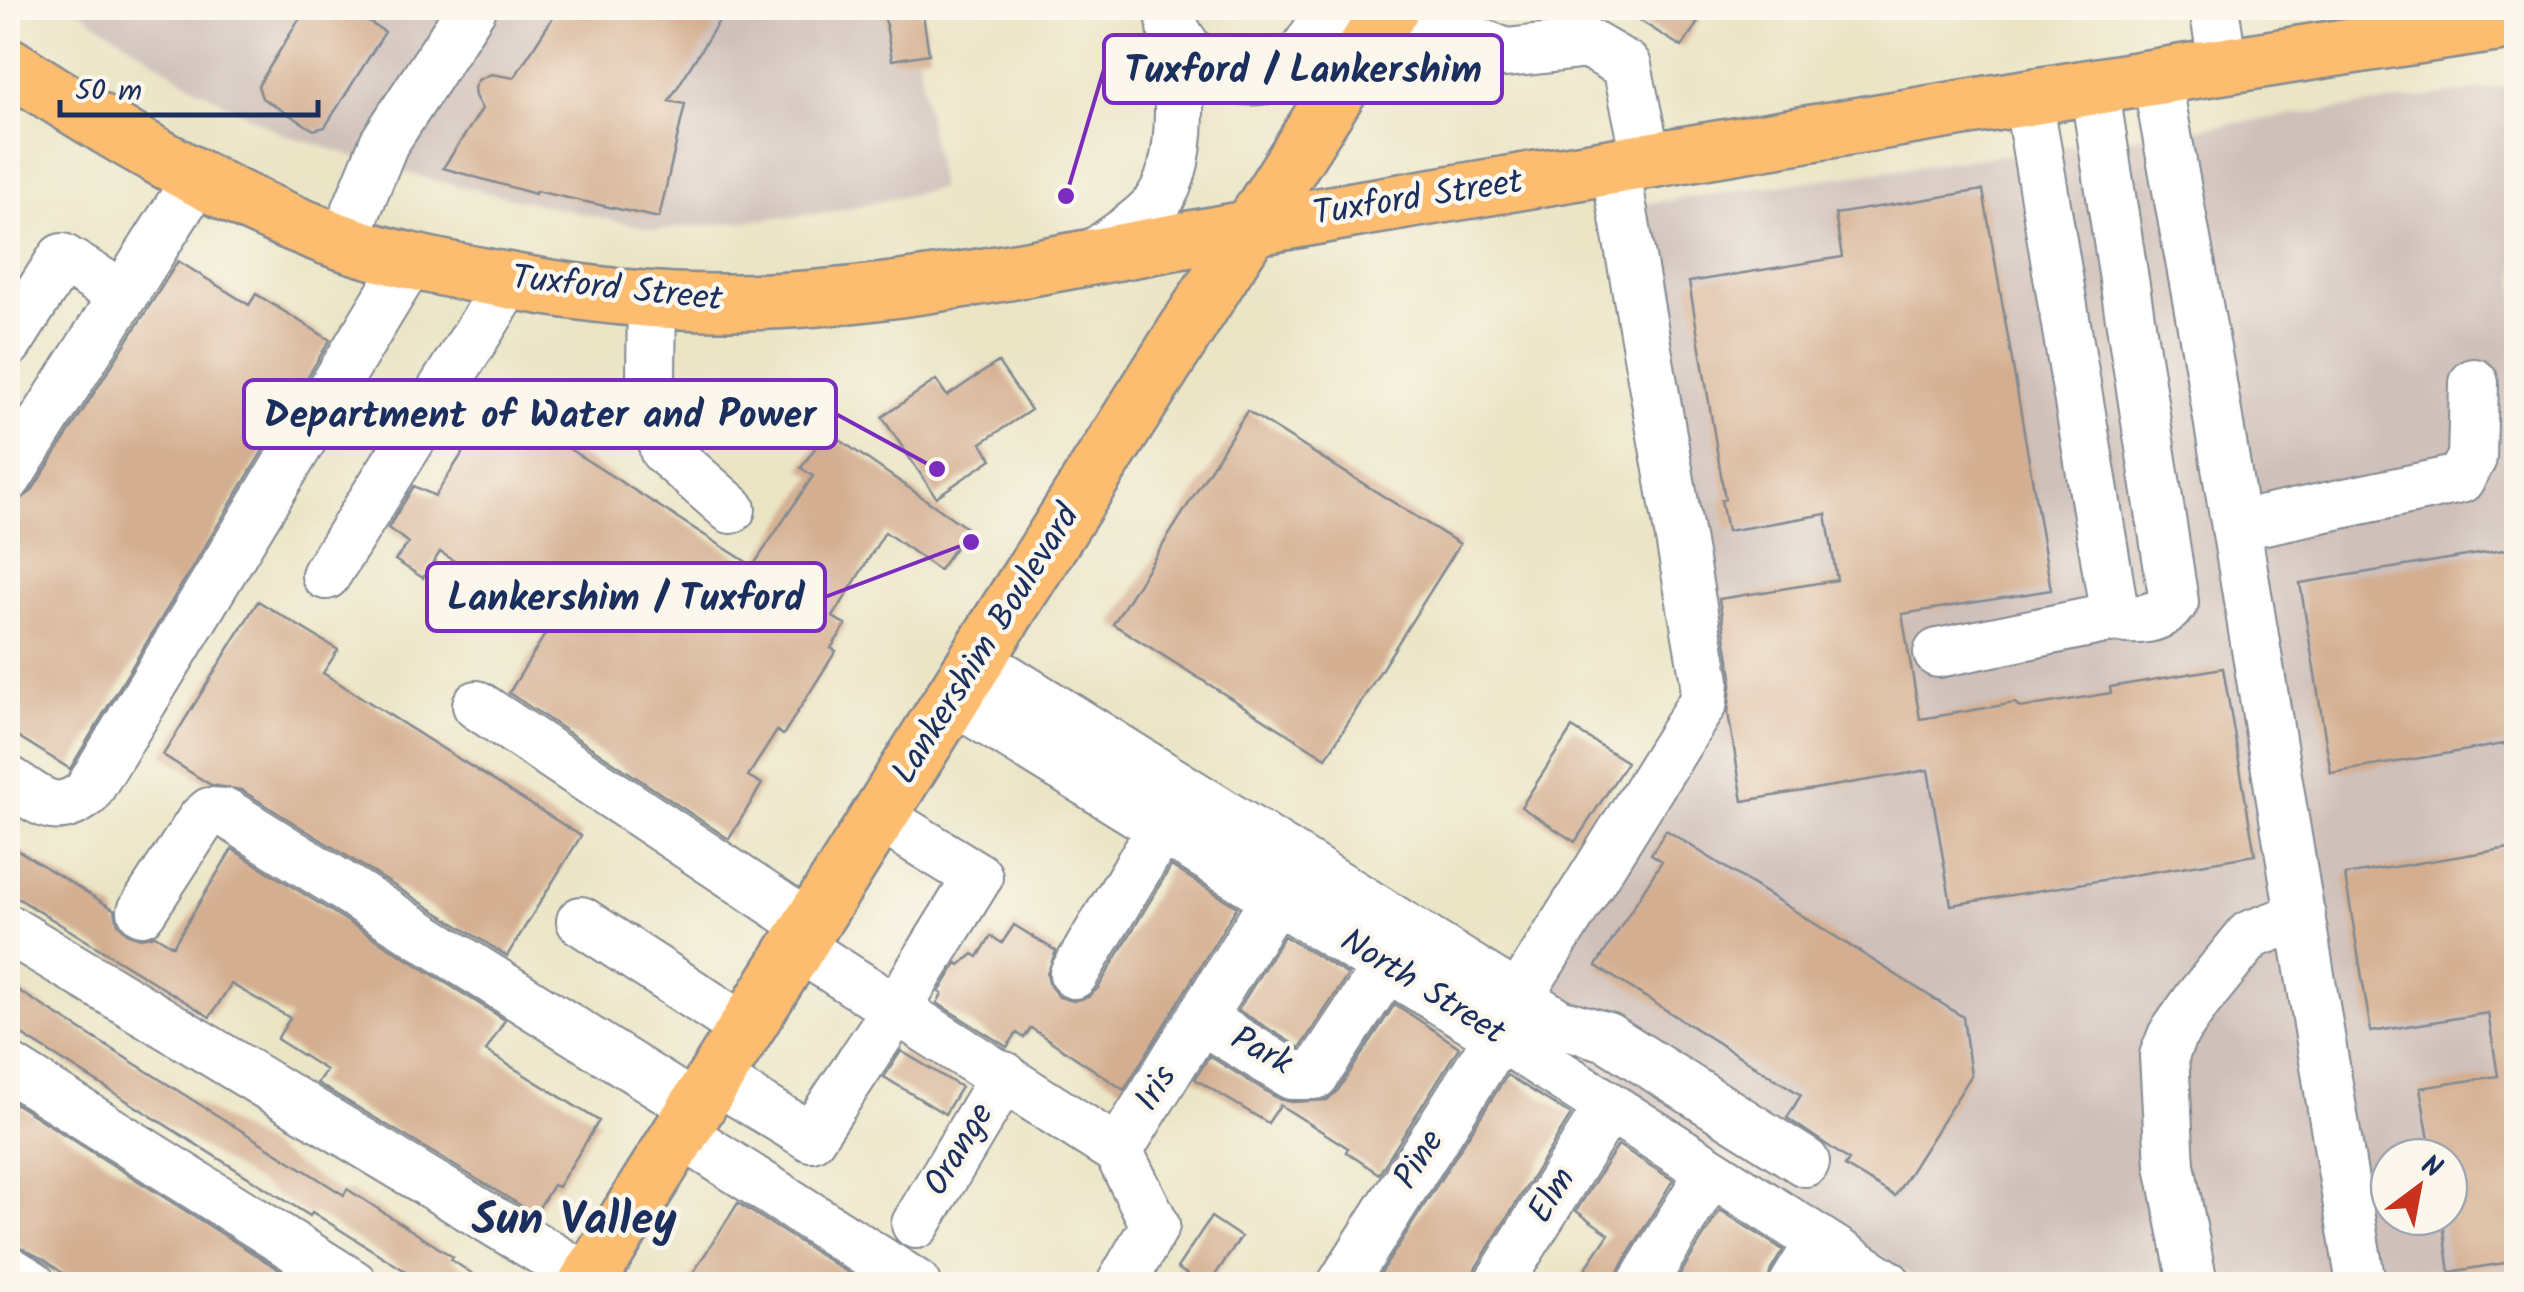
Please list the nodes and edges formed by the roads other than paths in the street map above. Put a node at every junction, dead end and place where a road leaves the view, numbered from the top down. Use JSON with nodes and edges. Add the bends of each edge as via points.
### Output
{"nodes":[{"id":1,"x":472,"y":8,"type":"edge"},
{"id":2,"x":1332,"y":8,"type":"edge"},
{"id":3,"x":1392,"y":8,"type":"edge"},
{"id":4,"x":2214,"y":8,"type":"edge"},
{"id":5,"x":1170,"y":15,"type":"edge"},
{"id":6,"x":2516,"y":20,"type":"edge"},
{"id":7,"x":2224,"y":64,"type":"junction"},
{"id":8,"x":11,"y":75,"type":"edge"},
{"id":9,"x":2156,"y":75,"type":"junction"},
{"id":10,"x":2094,"y":86,"type":"junction"},
{"id":11,"x":2028,"y":97,"type":"junction"},
{"id":12,"x":1631,"y":164,"type":"junction"},
{"id":13,"x":198,"y":178,"type":"junction"},
{"id":14,"x":1254,"y":226,"type":"junction"},
{"id":15,"x":332,"y":238,"type":"junction"},
{"id":16,"x":1088,"y":258,"type":"junction"},
{"id":17,"x":411,"y":260,"type":"junction"},
{"id":18,"x":510,"y":281,"type":"junction"},
{"id":19,"x":123,"y":295,"type":"junction"},
{"id":20,"x":652,"y":297,"type":"junction"},
{"id":21,"x":8,"y":343,"type":"edge"},
{"id":22,"x":2474,"y":383,"type":"dead end"},
{"id":23,"x":8,"y":478,"type":"edge"},
{"id":24,"x":731,"y":509,"type":"dead end"},
{"id":25,"x":2236,"y":526,"type":"junction"},
{"id":26,"x":326,"y":574,"type":"dead end"},
{"id":27,"x":2115,"y":617,"type":"junction"},
{"id":28,"x":1938,"y":653,"type":"dead end"},
{"id":29,"x":964,"y":679,"type":"junction"},
{"id":30,"x":477,"y":704,"type":"dead end"},
{"id":31,"x":8,"y":780,"type":"edge"},
{"id":32,"x":878,"y":816,"type":"junction"},
{"id":33,"x":1160,"y":829,"type":"junction"},
{"id":34,"x":1276,"y":897,"type":"junction"},
{"id":35,"x":142,"y":911,"type":"dead end"},
{"id":36,"x":2300,"y":916,"type":"junction"},
{"id":37,"x":581,"y":920,"type":"dead end"},
{"id":38,"x":8,"y":929,"type":"edge"},
{"id":39,"x":804,"y":936,"type":"junction"},
{"id":40,"x":1387,"y":967,"type":"junction"},
{"id":41,"x":1074,"y":974,"type":"dead end"},
{"id":42,"x":897,"y":1008,"type":"junction"},
{"id":43,"x":1508,"y":1017,"type":"junction"},
{"id":44,"x":1201,"y":1019,"type":"junction"},
{"id":45,"x":746,"y":1028,"type":"junction"},
{"id":46,"x":986,"y":1064,"type":"junction"},
{"id":47,"x":8,"y":1067,"type":"edge"},
{"id":48,"x":697,"y":1106,"type":"junction"},
{"id":49,"x":1608,"y":1108,"type":"junction"},
{"id":50,"x":1118,"y":1151,"type":"junction"},
{"id":51,"x":1805,"y":1162,"type":"dead end"},
{"id":52,"x":1710,"y":1173,"type":"junction"},
{"id":53,"x":916,"y":1224,"type":"dead end"},
{"id":54,"x":1820,"y":1242,"type":"junction"},
{"id":55,"x":8,"y":1270,"type":"edge"},
{"id":56,"x":588,"y":1282,"type":"edge"},
{"id":57,"x":31,"y":1284,"type":"edge"},
{"id":58,"x":353,"y":1284,"type":"edge"},
{"id":59,"x":916,"y":1284,"type":"edge"},
{"id":60,"x":1121,"y":1284,"type":"edge"},
{"id":61,"x":1342,"y":1284,"type":"edge"},
{"id":62,"x":1498,"y":1284,"type":"edge"},
{"id":63,"x":1642,"y":1284,"type":"edge"},
{"id":64,"x":1794,"y":1284,"type":"edge"},
{"id":65,"x":1886,"y":1284,"type":"edge"},
{"id":66,"x":2194,"y":1284,"type":"edge"},
{"id":67,"x":2361,"y":1284,"type":"edge"}],
"edges":[{"from":1,"to":15,"type":"street"},
{"from":2,"to":5,"type":"street","via":[[1289,75],[1261,82],[1206,69],[1185,49]]},
{"from":3,"to":12,"type":"street","name":"Pine","via":[[1506,53],[1588,44],[1627,66]]},
{"from":3,"to":14,"type":"main road","name":"Lankershim Boulevard"},
{"from":4,"to":7,"type":"street"},
{"from":5,"to":16,"type":"street","via":[[1180,96],[1169,175],[1153,208]]},
{"from":6,"to":7,"type":"main road","name":"Tuxford Street"},
{"from":7,"to":9,"type":"main road","name":"Tuxford Street"},
{"from":8,"to":13,"type":"main road","name":"Tuxford Street"},
{"from":9,"to":10,"type":"main road","name":"Tuxford Street"},
{"from":9,"to":25,"type":"street"},
{"from":10,"to":11,"type":"main road","name":"Tuxford Street"},
{"from":10,"to":27,"type":"street","via":[[2174,602],[2156,617]]},
{"from":11,"to":12,"type":"main road","name":"Tuxford Street"},
{"from":11,"to":27,"type":"street"},
{"from":12,"to":14,"type":"main road","name":"Tuxford Street"},
{"from":12,"to":43,"type":"street","name":"Pine","via":[[1703,702]]},
{"from":13,"to":15,"type":"main road","name":"Tuxford Street"},
{"from":13,"to":19,"type":"street"},
{"from":14,"to":16,"type":"main road","name":"Tuxford Street"},
{"from":14,"to":29,"type":"main road","name":"Lankershim Boulevard"},
{"from":15,"to":17,"type":"main road","name":"Tuxford Street"},
{"from":16,"to":20,"type":"main road","name":"Tuxford Street","via":[[824,297]]},
{"from":17,"to":18,"type":"main road","name":"Tuxford Street"},
{"from":17,"to":31,"type":"street","via":[[87,793],[70,806],[53,808]]},
{"from":18,"to":20,"type":"main road","name":"Tuxford Street"},
{"from":18,"to":26,"type":"street"},
{"from":19,"to":21,"type":"street","via":[[62,258]]},
{"from":19,"to":23,"type":"street"},
{"from":20,"to":24,"type":"street","via":[[651,377],[664,450]]},
{"from":22,"to":25,"type":"street","via":[[2472,458],[2460,480]]},
{"from":25,"to":36,"type":"street"},
{"from":27,"to":28,"type":"street"},
{"from":29,"to":32,"type":"main road","name":"Lankershim Boulevard"},
{"from":29,"to":33,"type":"street","name":"North Street"},
{"from":29,"to":43,"type":"street"},
{"from":30,"to":39,"type":"street"},
{"from":32,"to":39,"type":"main road","name":"Lankershim Boulevard"},
{"from":32,"to":42,"type":"street","via":[[978,877]]},
{"from":33,"to":34,"type":"street","name":"North Street"},
{"from":33,"to":41,"type":"street"},
{"from":34,"to":40,"type":"street","name":"North Street"},
{"from":34,"to":44,"type":"street","name":"Iris"},
{"from":35,"to":48,"type":"street","via":[[202,819],[226,813]]},
{"from":36,"to":66,"type":"street","via":[[2250,935],[2198,999],[2164,1056],[2170,1165]]},
{"from":36,"to":67,"type":"street"},
{"from":37,"to":45,"type":"street"},
{"from":38,"to":56,"type":"street"},
{"from":39,"to":42,"type":"street"},
{"from":39,"to":45,"type":"main road","name":"Lankershim Boulevard"},
{"from":40,"to":43,"type":"street","name":"North Street"},
{"from":40,"to":44,"type":"street","name":"Park","via":[[1315,1074],[1292,1075]]},
{"from":42,"to":46,"type":"street"},
{"from":42,"to":48,"type":"street","via":[[811,1136]]},
{"from":43,"to":49,"type":"street","name":"North Street"},
{"from":43,"to":51,"type":"street","via":[[1607,1036]]},
{"from":43,"to":61,"type":"street","name":"Pine"},
{"from":44,"to":50,"type":"street","name":"Iris"},
{"from":45,"to":48,"type":"main road","name":"Lankershim Boulevard"},
{"from":46,"to":50,"type":"street"},
{"from":46,"to":53,"type":"street","name":"Orange"},
{"from":47,"to":58,"type":"street"},
{"from":48,"to":56,"type":"main road","name":"Lankershim Boulevard"},
{"from":48,"to":59,"type":"street"},
{"from":49,"to":52,"type":"street","name":"North Street"},
{"from":49,"to":62,"type":"street","name":"Elm"},
{"from":50,"to":60,"type":"street","name":"Iris","via":[[1155,1225]]},
{"from":52,"to":54,"type":"street","name":"North Street"},
{"from":52,"to":63,"type":"street"},
{"from":54,"to":64,"type":"street"},
{"from":54,"to":65,"type":"street","name":"North Street"},
{"from":55,"to":57,"type":"street"}]}
